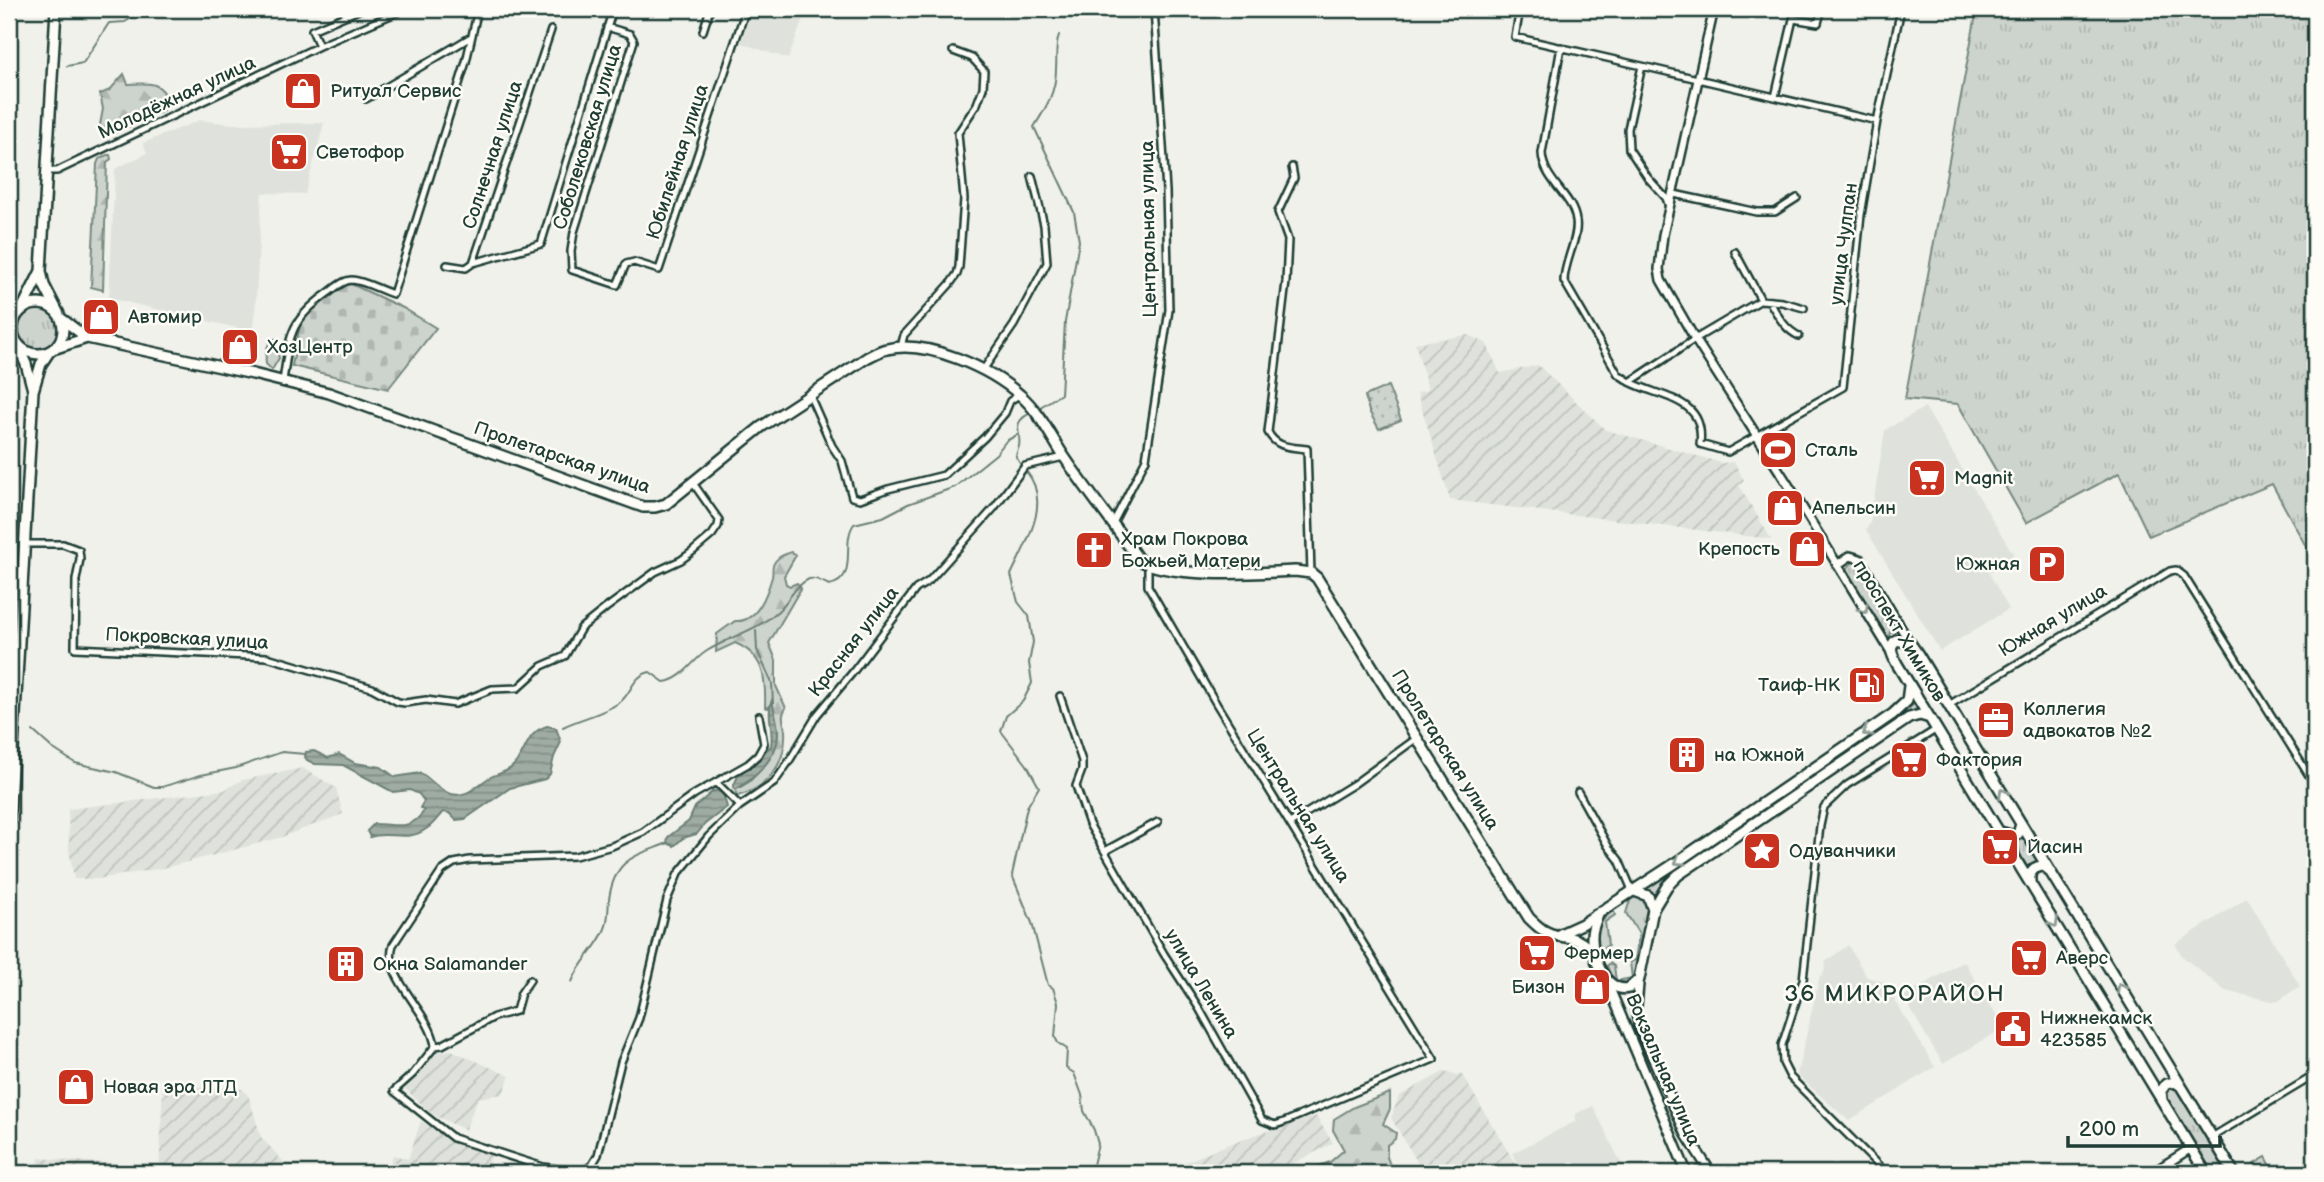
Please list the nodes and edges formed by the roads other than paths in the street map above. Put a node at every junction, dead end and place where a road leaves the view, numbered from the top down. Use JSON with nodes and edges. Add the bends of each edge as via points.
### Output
{"nodes":[{"id":1,"x":56,"y":9,"type":"edge"},
{"id":2,"x":360,"y":9,"type":"edge"},
{"id":3,"x":405,"y":9,"type":"edge"},
{"id":4,"x":478,"y":9,"type":"edge"},
{"id":5,"x":613,"y":9,"type":"edge"},
{"id":6,"x":710,"y":9,"type":"edge"},
{"id":7,"x":739,"y":9,"type":"edge"},
{"id":8,"x":1154,"y":9,"type":"edge"},
{"id":9,"x":1520,"y":9,"type":"edge"},
{"id":10,"x":1714,"y":9,"type":"edge"},
{"id":11,"x":1822,"y":9,"type":"edge"},
{"id":12,"x":1901,"y":9,"type":"edge"},
{"id":13,"x":745,"y":12,"type":"edge"},
{"id":14,"x":607,"y":27,"type":"junction"},
{"id":15,"x":551,"y":30,"type":"dead end"},
{"id":16,"x":703,"y":31,"type":"dead end"},
{"id":17,"x":471,"y":37,"type":"junction"},
{"id":18,"x":319,"y":46,"type":"junction"},
{"id":19,"x":1561,"y":47,"type":"junction"},
{"id":20,"x":953,"y":51,"type":"dead end"},
{"id":21,"x":1642,"y":66,"type":"junction"},
{"id":22,"x":1699,"y":78,"type":"junction"},
{"id":23,"x":1775,"y":97,"type":"junction"},
{"id":24,"x":366,"y":99,"type":"dead end"},
{"id":25,"x":1877,"y":121,"type":"junction"},
{"id":26,"x":1293,"y":167,"type":"dead end"},
{"id":27,"x":47,"y":170,"type":"junction"},
{"id":28,"x":1032,"y":176,"type":"dead end"},
{"id":29,"x":1674,"y":194,"type":"junction"},
{"id":30,"x":1797,"y":198,"type":"dead end"},
{"id":31,"x":1670,"y":210,"type":"junction"},
{"id":32,"x":1735,"y":252,"type":"dead end"},
{"id":33,"x":473,"y":264,"type":"junction"},
{"id":34,"x":447,"y":265,"type":"dead end"},
{"id":35,"x":41,"y":271,"type":"junction"},
{"id":36,"x":617,"y":285,"type":"joint"},
{"id":37,"x":1761,"y":300,"type":"junction"},
{"id":38,"x":1769,"y":301,"type":"junction"},
{"id":39,"x":1804,"y":308,"type":"dead end"},
{"id":40,"x":16,"y":313,"type":"edge"},
{"id":41,"x":60,"y":317,"type":"junction"},
{"id":42,"x":12,"y":335,"type":"edge"},
{"id":43,"x":1799,"y":336,"type":"dead end"},
{"id":44,"x":87,"y":338,"type":"junction"},
{"id":45,"x":1695,"y":339,"type":"junction"},
{"id":46,"x":901,"y":347,"type":"junction"},
{"id":47,"x":51,"y":350,"type":"junction"},
{"id":48,"x":982,"y":371,"type":"junction"},
{"id":49,"x":283,"y":381,"type":"junction"},
{"id":50,"x":1630,"y":382,"type":"junction"},
{"id":51,"x":33,"y":391,"type":"junction"},
{"id":52,"x":1020,"y":394,"type":"junction"},
{"id":53,"x":810,"y":396,"type":"junction"},
{"id":54,"x":1758,"y":437,"type":"junction"},
{"id":55,"x":1064,"y":457,"type":"junction"},
{"id":56,"x":693,"y":484,"type":"junction"},
{"id":57,"x":1113,"y":523,"type":"junction"},
{"id":58,"x":25,"y":544,"type":"junction"},
{"id":59,"x":1837,"y":565,"type":"junction"},
{"id":60,"x":1148,"y":566,"type":"junction"},
{"id":61,"x":1311,"y":573,"type":"junction"},
{"id":62,"x":1910,"y":643,"type":"junction"},
{"id":63,"x":1891,"y":653,"type":"junction"},
{"id":64,"x":1909,"y":684,"type":"junction"},
{"id":65,"x":1060,"y":696,"type":"dead end"},
{"id":66,"x":1949,"y":705,"type":"junction"},
{"id":67,"x":759,"y":716,"type":"dead end"},
{"id":68,"x":1930,"y":718,"type":"junction"},
{"id":69,"x":1937,"y":729,"type":"junction"},
{"id":70,"x":1417,"y":738,"type":"junction"},
{"id":71,"x":716,"y":782,"type":"junction"},
{"id":72,"x":2315,"y":785,"type":"edge"},
{"id":73,"x":1578,"y":792,"type":"dead end"},
{"id":74,"x":1775,"y":794,"type":"junction"},
{"id":75,"x":1783,"y":805,"type":"junction"},
{"id":76,"x":740,"y":806,"type":"junction"},
{"id":77,"x":9,"y":822,"type":"edge"},
{"id":78,"x":1158,"y":822,"type":"dead end"},
{"id":79,"x":1290,"y":823,"type":"junction"},
{"id":80,"x":2021,"y":824,"type":"junction"},
{"id":81,"x":2000,"y":832,"type":"junction"},
{"id":82,"x":1105,"y":851,"type":"junction"},
{"id":83,"x":2050,"y":872,"type":"junction"},
{"id":84,"x":2031,"y":884,"type":"junction"},
{"id":85,"x":1632,"y":890,"type":"junction"},
{"id":86,"x":1653,"y":909,"type":"junction"},
{"id":87,"x":1598,"y":914,"type":"junction"},
{"id":88,"x":1557,"y":935,"type":"junction"},
{"id":89,"x":1594,"y":954,"type":"junction"},
{"id":90,"x":1639,"y":979,"type":"junction"},
{"id":91,"x":530,"y":980,"type":"dead end"},
{"id":92,"x":1606,"y":980,"type":"junction"},
{"id":93,"x":435,"y":1046,"type":"junction"},
{"id":94,"x":2315,"y":1075,"type":"edge"},
{"id":95,"x":2182,"y":1088,"type":"junction"},
{"id":96,"x":2162,"y":1100,"type":"junction"},
{"id":97,"x":1275,"y":1125,"type":"joint"},
{"id":98,"x":2212,"y":1137,"type":"junction"},
{"id":99,"x":2191,"y":1149,"type":"junction"},
{"id":100,"x":541,"y":1170,"type":"edge"},
{"id":101,"x":1687,"y":1173,"type":"edge"},
{"id":102,"x":1695,"y":1173,"type":"edge"},
{"id":103,"x":1711,"y":1173,"type":"edge"},
{"id":104,"x":1886,"y":1173,"type":"edge"},
{"id":105,"x":2152,"y":1173,"type":"edge"},
{"id":106,"x":2206,"y":1173,"type":"edge"},
{"id":107,"x":2234,"y":1173,"type":"edge"}],
"edges":[{"from":1,"to":27,"type":"main road"},
{"from":2,"to":18,"type":"street","via":[[312,30]]},
{"from":3,"to":18,"type":"street","name":"Молодёжная улица"},
{"from":4,"to":17,"type":"street"},
{"from":5,"to":14,"type":"street"},
{"from":6,"to":16,"type":"street"},
{"from":7,"to":13,"type":"street"},
{"from":8,"to":57,"type":"street","name":"Центральная улица","via":[[1169,310],[1146,459]]},
{"from":9,"to":19,"type":"street","via":[[1515,37]]},
{"from":10,"to":22,"type":"street"},
{"from":11,"to":23,"type":"street","via":[[1818,23],[1793,19]]},
{"from":12,"to":25,"type":"street","name":"улица Чулпан"},
{"from":13,"to":36,"type":"street","name":"Юбилейная улица","via":[[659,271],[634,262],[626,264]]},
{"from":14,"to":33,"type":"street","via":[[541,244]]},
{"from":14,"to":36,"type":"street","name":"Соболековская улица","via":[[630,34],[634,41],[571,251],[572,270]]},
{"from":15,"to":33,"type":"street","name":"Солнечная улица"},
{"from":17,"to":24,"type":"street"},
{"from":17,"to":49,"type":"street","via":[[393,294],[345,281],[312,304],[290,334]]},
{"from":18,"to":27,"type":"street","name":"Молодёжная улица","via":[[57,171]]},
{"from":19,"to":21,"type":"street"},
{"from":19,"to":50,"type":"street","via":[[1542,153],[1543,167],[1577,224],[1564,281],[1618,374]]},
{"from":20,"to":46,"type":"street","via":[[972,58],[985,71],[977,104],[958,133],[964,199],[959,267],[950,284],[904,335]]},
{"from":21,"to":22,"type":"street"},
{"from":21,"to":31,"type":"street","via":[[1629,149]]},
{"from":22,"to":23,"type":"street"},
{"from":22,"to":29,"type":"street"},
{"from":23,"to":25,"type":"street"},
{"from":25,"to":54,"type":"street","name":"улица Чулпан","via":[[1861,215],[1844,384]]},
{"from":26,"to":61,"type":"street","via":[[1294,178],[1278,212],[1288,240],[1268,432],[1273,442],[1307,449]]},
{"from":27,"to":35,"type":"main road"},
{"from":28,"to":48,"type":"street","via":[[1044,225],[1047,263],[1014,325]]},
{"from":29,"to":30,"type":"street","via":[[1744,211],[1775,212]]},
{"from":29,"to":31,"type":"street"},
{"from":31,"to":45,"type":"street","via":[[1661,280]]},
{"from":32,"to":37,"type":"street"},
{"from":33,"to":34,"type":"street","via":[[466,268]]},
{"from":35,"to":40,"type":"main road"},
{"from":35,"to":41,"type":"main road"},
{"from":37,"to":38,"type":"street","name":"улица Чулпан"},
{"from":37,"to":45,"type":"street"},
{"from":38,"to":39,"type":"street","name":"улица Чулпан"},
{"from":38,"to":43,"type":"street","via":[[1790,332]]},
{"from":40,"to":41,"type":"main road","via":[[43,304]]},
{"from":40,"to":42,"type":"main road"},
{"from":41,"to":44,"type":"main road"},
{"from":41,"to":47,"type":"main road","via":[[63,334]]},
{"from":42,"to":47,"type":"main road","via":[[28,352]]},
{"from":42,"to":51,"type":"main road"},
{"from":44,"to":47,"type":"main road"},
{"from":44,"to":49,"type":"main road","name":"Пролетарская улица"},
{"from":45,"to":50,"type":"street"},
{"from":45,"to":54,"type":"street"},
{"from":46,"to":48,"type":"main road","name":"Пролетарская улица","via":[[942,353]]},
{"from":46,"to":53,"type":"main road","name":"Пролетарская улица","via":[[868,357]]},
{"from":47,"to":51,"type":"main road","via":[[41,364]]},
{"from":48,"to":52,"type":"main road","name":"Пролетарская улица"},
{"from":49,"to":56,"type":"main road","name":"Пролетарская улица","via":[[329,393],[643,507],[666,504]]},
{"from":50,"to":54,"type":"street","via":[[1688,405],[1702,429],[1700,444],[1728,453]]},
{"from":51,"to":58,"type":"main road"},
{"from":52,"to":53,"type":"street","via":[[985,437],[944,475],[860,499],[852,496],[842,461]]},
{"from":52,"to":55,"type":"main road","name":"Пролетарская улица"},
{"from":53,"to":56,"type":"main road","name":"Пролетарская улица","via":[[761,427]]},
{"from":54,"to":59,"type":"street"},
{"from":55,"to":57,"type":"main road","name":"Пролетарская улица"},
{"from":55,"to":76,"type":"street","name":"Красная улица","via":[[1025,466],[994,508],[889,622],[817,715],[774,783]]},
{"from":56,"to":58,"type":"street","name":"Покровская улица","via":[[719,520],[712,535],[581,628],[565,656],[542,666],[518,688],[492,689],[455,704],[398,702],[372,688],[267,657],[75,648],[79,550],[64,544]]},
{"from":57,"to":60,"type":"main road","name":"Пролетарская улица"},
{"from":58,"to":77,"type":"main road"},
{"from":59,"to":62,"type":"street","name":"проспект Химиков","via":[[1850,556],[1860,559]]},
{"from":59,"to":63,"type":"street","name":"проспект Химиков","one_way":true},
{"from":60,"to":61,"type":"main road"},
{"from":60,"to":79,"type":"street","name":"Центральная улица","via":[[1148,586]]},
{"from":61,"to":70,"type":"main road","name":"Пролетарская улица"},
{"from":62,"to":63,"type":"main road","via":[[1896,640]]},
{"from":62,"to":66,"type":"main road","name":"проспект Химиков"},
{"from":63,"to":64,"type":"main road","name":"проспект Химиков"},
{"from":64,"to":68,"type":"main road","name":"проспект Химиков"},
{"from":64,"to":74,"type":"main road","one_way":true,"via":[[1907,701],[1893,714]]},
{"from":65,"to":82,"type":"street","name":"улица Ленина","via":[[1082,761],[1076,786],[1089,824]]},
{"from":66,"to":72,"type":"street","name":"Южная улица","via":[[2176,570]]},
{"from":80,"to":66,"type":"main road","name":"проспект Химиков","one_way":true},
{"from":67,"to":71,"type":"street","via":[[764,744],[758,755]]},
{"from":68,"to":69,"type":"main road","name":"проспект Химиков"},
{"from":68,"to":75,"type":"main road","via":[[1909,719]]},
{"from":69,"to":81,"type":"main road","name":"проспект Химиков"},
{"from":69,"to":104,"type":"street","via":[[1847,785],[1824,807],[1804,980],[1782,1045],[1790,1077]]},
{"from":70,"to":79,"type":"street"},
{"from":70,"to":88,"type":"main road","name":"Пролетарская улица","via":[[1529,918],[1542,930]]},
{"from":71,"to":76,"type":"street"},
{"from":71,"to":93,"type":"street","via":[[643,832],[594,852],[470,860],[442,871],[396,938],[390,955],[402,987],[425,1017]]},
{"from":73,"to":85,"type":"street"},
{"from":74,"to":75,"type":"main road","via":[[1782,797]]},
{"from":74,"to":85,"type":"main road","one_way":true},
{"from":75,"to":86,"type":"main road","via":[[1678,875]]},
{"from":76,"to":100,"type":"street","name":"Красная улица","via":[[709,836],[674,883],[639,1017],[621,1062],[592,1166],[582,1172]]},
{"from":78,"to":82,"type":"street"},
{"from":79,"to":97,"type":"street","name":"Центральная улица","via":[[1434,1059]]},
{"from":80,"to":81,"type":"main road","via":[[2014,836]]},
{"from":80,"to":83,"type":"main road","name":"проспект Химиков"},
{"from":81,"to":84,"type":"main road","name":"проспект Химиков"},
{"from":82,"to":97,"type":"street","name":"улица Ленина","via":[[1262,1119]]},
{"from":83,"to":84,"type":"main road","via":[[2044,866],[2035,868]]},
{"from":95,"to":83,"type":"main road","name":"проспект Химиков","one_way":true},
{"from":84,"to":96,"type":"main road","name":"проспект Химиков","one_way":true},
{"from":85,"to":86,"type":"main road","via":[[1648,896]]},
{"from":85,"to":87,"type":"main road"},
{"from":86,"to":90,"type":"main road","name":"Вокзальная улица"},
{"from":87,"to":88,"type":"main road"},
{"from":87,"to":89,"type":"main road","name":"Вокзальная улица","via":[[1592,932]]},
{"from":88,"to":89,"type":"main road","name":"Пролетарская улица","via":[[1578,939]]},
{"from":89,"to":92,"type":"main road","name":"Вокзальная улица"},
{"from":90,"to":92,"type":"main road","name":"Вокзальная улица","via":[[1624,990]]},
{"from":90,"to":103,"type":"main road","name":"Вокзальная улица","via":[[1639,1026],[1686,1134]]},
{"from":91,"to":93,"type":"street","via":[[516,1011]]},
{"from":92,"to":101,"type":"main road","name":"Вокзальная улица"},
{"from":93,"to":100,"type":"street","via":[[394,1091],[453,1138]]},
{"from":94,"to":98,"type":"street"},
{"from":95,"to":96,"type":"main road","via":[[2175,1082],[2166,1084]]},
{"from":95,"to":98,"type":"main road","name":"проспект Химиков"},
{"from":96,"to":99,"type":"main road","name":"проспект Химиков"},
{"from":98,"to":107,"type":"main road","name":"проспект Химиков"},
{"from":99,"to":105,"type":"street"},
{"from":99,"to":106,"type":"main road","name":"проспект Химиков"},
{"from":102,"to":103,"type":"main road","name":"Вокзальная улица"}]}
